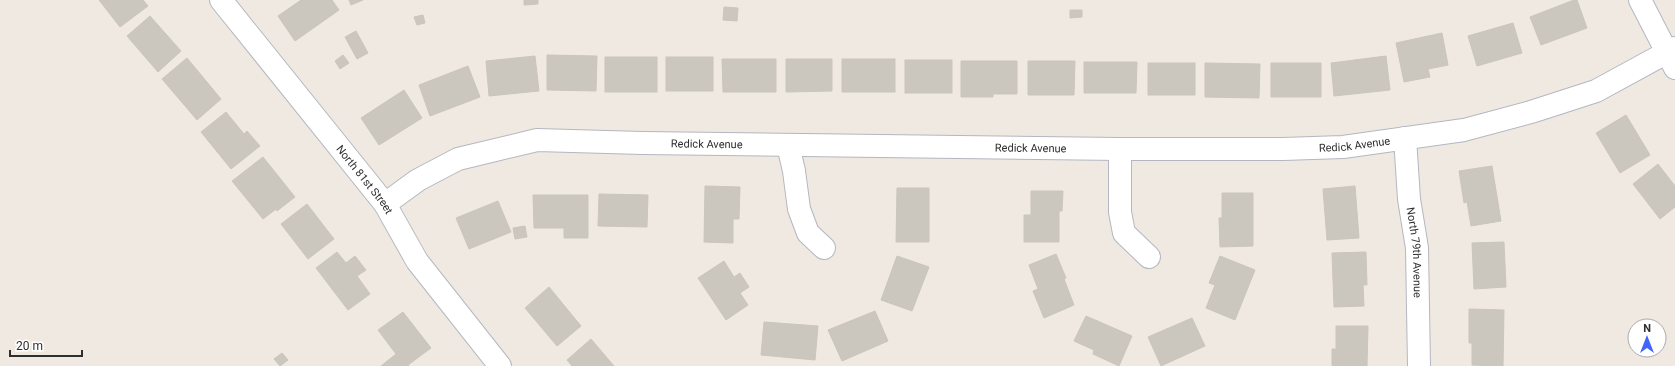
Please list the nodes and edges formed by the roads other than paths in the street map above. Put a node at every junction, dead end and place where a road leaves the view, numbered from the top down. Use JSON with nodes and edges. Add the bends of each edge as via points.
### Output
{"nodes":[{"id":1,"x":221,"y":0,"type":"edge"},
{"id":2,"x":1640,"y":0,"type":"edge"},
{"id":3,"x":1672,"y":56,"type":"edge"},
{"id":4,"x":1405,"y":138,"type":"junction"},
{"id":5,"x":788,"y":145,"type":"junction"},
{"id":6,"x":1120,"y":149,"type":"junction"},
{"id":7,"x":385,"y":204,"type":"junction"},
{"id":8,"x":824,"y":248,"type":"dead end"},
{"id":9,"x":1149,"y":257,"type":"dead end"},
{"id":10,"x":500,"y":366,"type":"edge"},
{"id":11,"x":1419,"y":366,"type":"edge"}],
"edges":[{"from":1,"to":7,"type":"street","name":"North 81st Street"},
{"from":2,"to":3,"type":"street"},
{"from":3,"to":4,"type":"street","name":"Redick Avenue","via":[[1596,90],[1545,107],[1464,130]]},
{"from":4,"to":6,"type":"street","name":"Redick Avenue","via":[[1336,147]]},
{"from":4,"to":11,"type":"street","name":"North 79th Avenue","via":[[1409,199],[1417,248]]},
{"from":5,"to":6,"type":"street","name":"Redick Avenue"},
{"from":5,"to":7,"type":"street","name":"Redick Avenue","via":[[537,140],[458,159],[418,180]]},
{"from":5,"to":8,"type":"street","via":[[803,221],[808,233]]},
{"from":6,"to":9,"type":"street","via":[[1120,212],[1124,233]]},
{"from":7,"to":10,"type":"street","name":"North 81st Street","via":[[417,261]]}]}
